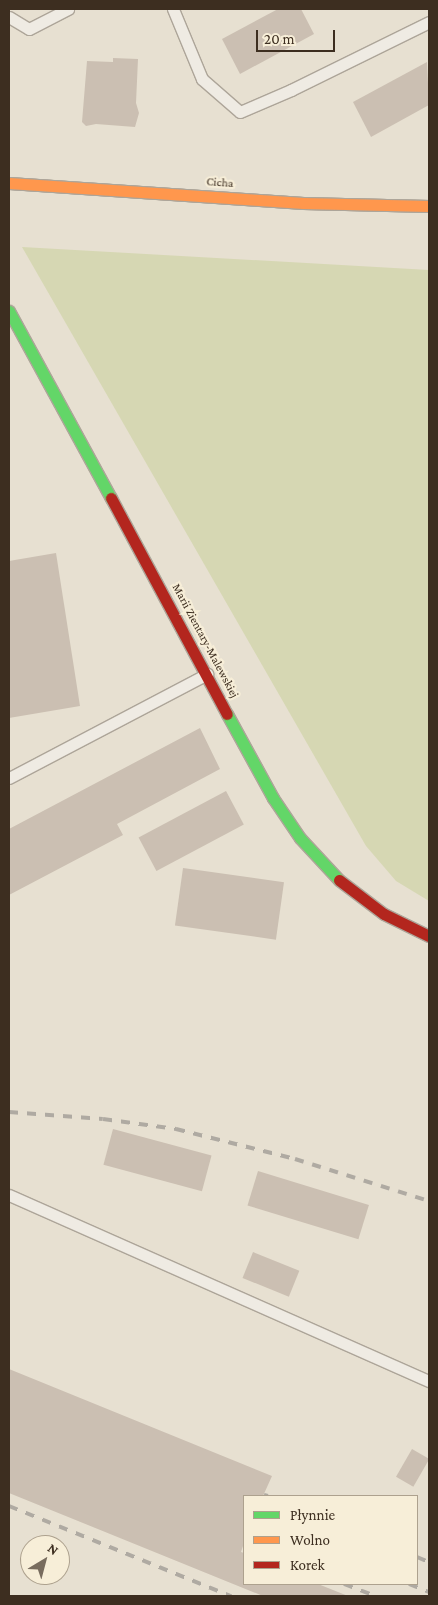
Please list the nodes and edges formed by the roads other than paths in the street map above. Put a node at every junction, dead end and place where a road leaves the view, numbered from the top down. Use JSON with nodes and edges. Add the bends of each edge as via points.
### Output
{"nodes":[{"id":1,"x":68,"y":9,"type":"edge"},
{"id":2,"x":173,"y":9,"type":"edge"},
{"id":3,"x":9,"y":17,"type":"edge"},
{"id":4,"x":429,"y":22,"type":"edge"},
{"id":5,"x":9,"y":183,"type":"edge"},
{"id":6,"x":429,"y":206,"type":"edge"},
{"id":7,"x":9,"y":311,"type":"edge"},
{"id":8,"x":207,"y":674,"type":"junction"},
{"id":9,"x":9,"y":778,"type":"edge"},
{"id":10,"x":429,"y":936,"type":"edge"},
{"id":11,"x":9,"y":1196,"type":"edge"},
{"id":12,"x":429,"y":1381,"type":"edge"}],
"edges":[{"from":1,"to":3,"type":"lane","via":[[30,29]]},
{"from":2,"to":4,"type":"lane","via":[[202,79],[240,112]]},
{"from":5,"to":6,"type":"street","name":"Cicha","via":[[303,203]]},
{"from":7,"to":8,"type":"street","name":"Marii Zientary-Malewskiej"},
{"from":8,"to":9,"type":"lane"},
{"from":8,"to":10,"type":"street","name":"Marii Zientary-Malewskiej","via":[[273,798],[300,838],[348,888],[384,914]]},
{"from":11,"to":12,"type":"lane","via":[[45,1209]]}]}
